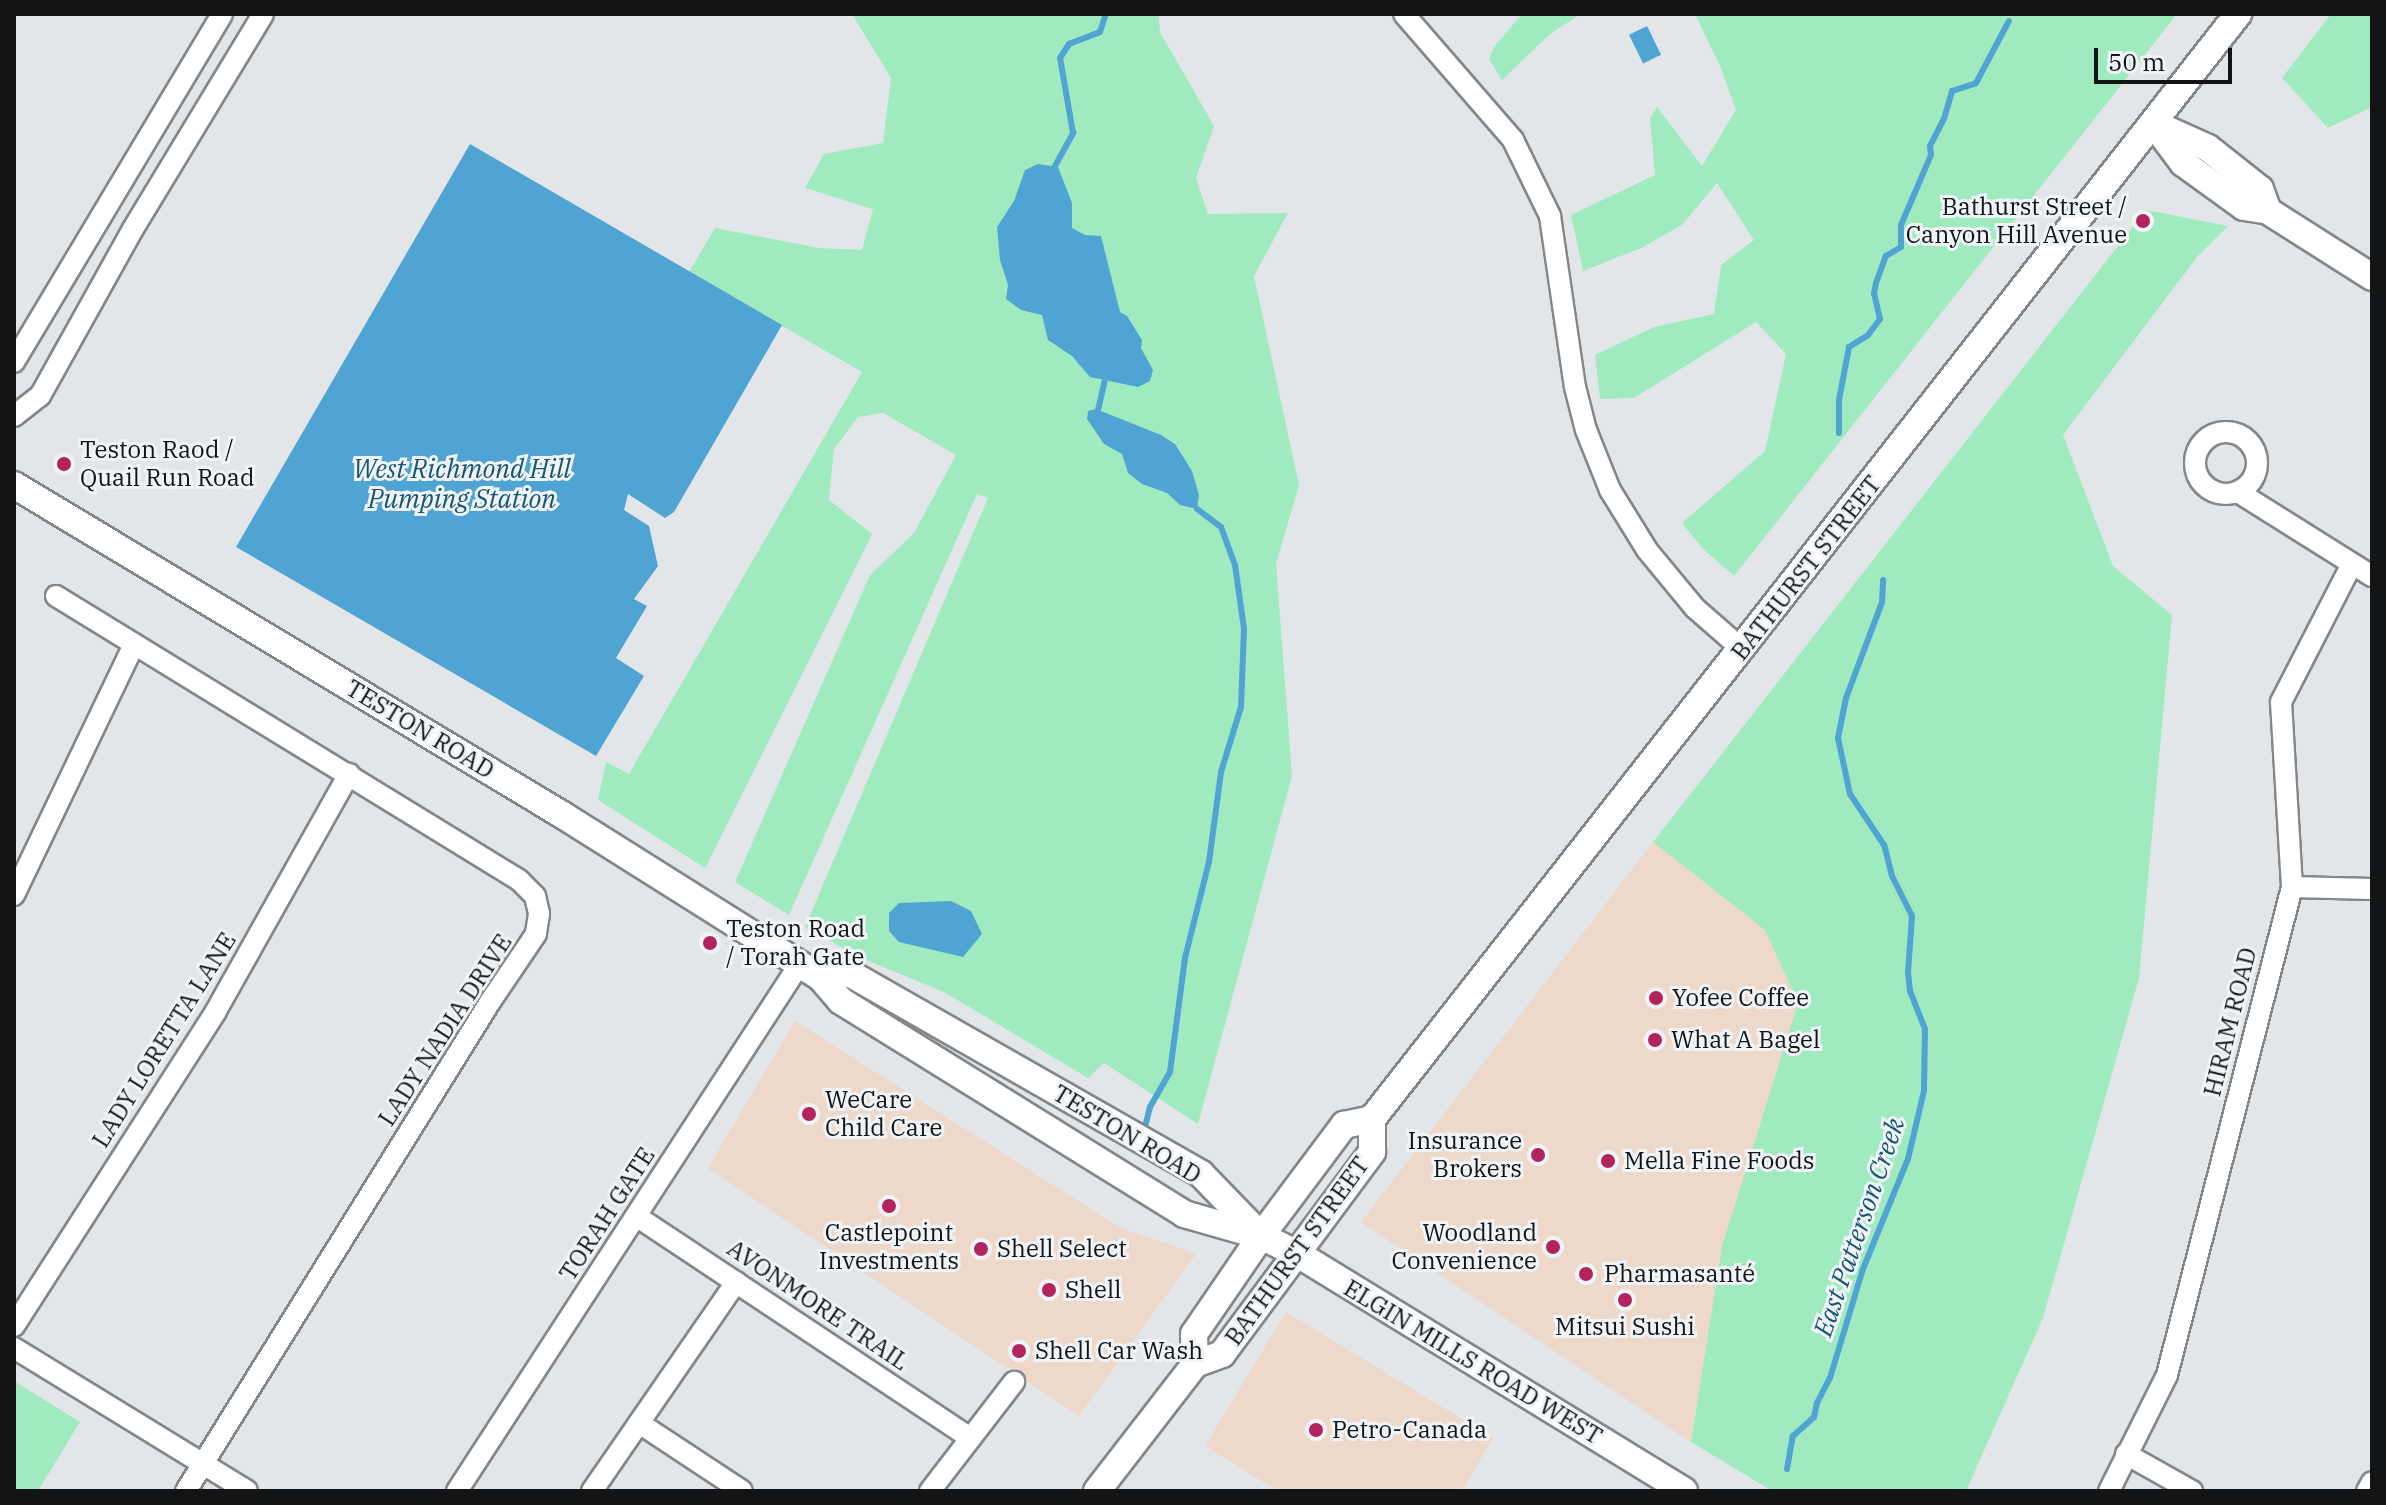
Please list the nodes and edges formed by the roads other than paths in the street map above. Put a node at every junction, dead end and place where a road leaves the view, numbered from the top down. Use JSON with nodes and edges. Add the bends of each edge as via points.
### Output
{"nodes":[{"id":1,"x":222,"y":14,"type":"edge"},
{"id":2,"x":263,"y":14,"type":"edge"},
{"id":3,"x":1404,"y":14,"type":"edge"},
{"id":4,"x":2238,"y":14,"type":"edge"},
{"id":5,"x":2153,"y":123,"type":"junction"},
{"id":6,"x":122,"y":177,"type":"junction"},
{"id":7,"x":154,"y":195,"type":"junction"},
{"id":8,"x":2372,"y":277,"type":"edge"},
{"id":9,"x":14,"y":362,"type":"edge"},
{"id":10,"x":14,"y":415,"type":"edge"},
{"id":11,"x":14,"y":485,"type":"edge"},
{"id":12,"x":2238,"y":492,"type":"dead end"},
{"id":13,"x":2352,"y":564,"type":"junction"},
{"id":14,"x":2372,"y":576,"type":"edge"},
{"id":15,"x":56,"y":596,"type":"dead end"},
{"id":16,"x":134,"y":644,"type":"junction"},
{"id":17,"x":1743,"y":650,"type":"junction"},
{"id":18,"x":349,"y":774,"type":"junction"},
{"id":19,"x":2292,"y":887,"type":"junction"},
{"id":20,"x":2372,"y":889,"type":"edge"},
{"id":21,"x":14,"y":895,"type":"edge"},
{"id":22,"x":810,"y":972,"type":"junction"},
{"id":23,"x":1372,"y":1119,"type":"junction"},
{"id":24,"x":636,"y":1216,"type":"junction"},
{"id":25,"x":1261,"y":1236,"type":"junction"},
{"id":26,"x":1296,"y":1253,"type":"junction"},
{"id":27,"x":736,"y":1282,"type":"junction"},
{"id":28,"x":14,"y":1326,"type":"edge"},
{"id":29,"x":14,"y":1348,"type":"edge"},
{"id":30,"x":1195,"y":1364,"type":"junction"},
{"id":31,"x":1014,"y":1382,"type":"dead end"},
{"id":32,"x":639,"y":1423,"type":"junction"},
{"id":33,"x":970,"y":1438,"type":"junction"},
{"id":34,"x":2126,"y":1454,"type":"junction"},
{"id":35,"x":205,"y":1463,"type":"junction"},
{"id":36,"x":2372,"y":1482,"type":"edge"},
{"id":37,"x":186,"y":1491,"type":"edge"},
{"id":38,"x":247,"y":1491,"type":"edge"},
{"id":39,"x":457,"y":1491,"type":"edge"},
{"id":40,"x":592,"y":1491,"type":"edge"},
{"id":41,"x":742,"y":1491,"type":"edge"},
{"id":42,"x":930,"y":1491,"type":"edge"},
{"id":43,"x":1097,"y":1491,"type":"edge"},
{"id":44,"x":1684,"y":1491,"type":"edge"},
{"id":45,"x":2109,"y":1491,"type":"edge"},
{"id":46,"x":2192,"y":1491,"type":"edge"},
{"id":47,"x":2367,"y":1491,"type":"edge"}],
"edges":[{"from":1,"to":6,"type":"street"},
{"from":2,"to":7,"type":"street"},
{"from":3,"to":17,"type":"street","via":[[1513,140],[1550,216],[1575,387],[1610,490],[1647,550],[1695,608]]},
{"from":4,"to":5,"type":"main road","name":"BATHURST STREET"},
{"from":5,"to":8,"type":"main road","via":[[2183,163],[2244,207],[2268,211]]},
{"from":5,"to":17,"type":"main road","name":"BATHURST STREET"},
{"from":6,"to":7,"type":"street"},
{"from":6,"to":9,"type":"street"},
{"from":7,"to":10,"type":"street","via":[[40,396]]},
{"from":11,"to":22,"type":"main road","name":"TESTON ROAD","via":[[561,814]]},
{"from":12,"to":13,"type":"street"},
{"from":13,"to":14,"type":"street"},
{"from":13,"to":19,"type":"street","name":"HIRAM ROAD","via":[[2281,702]]},
{"from":15,"to":16,"type":"street","name":"LADY NADIA DRIVE"},
{"from":16,"to":18,"type":"street","name":"LADY NADIA DRIVE"},
{"from":16,"to":21,"type":"street"},
{"from":17,"to":23,"type":"main road","name":"BATHURST STREET"},
{"from":18,"to":28,"type":"street","name":"LADY LORETTA LANE","via":[[216,1011]]},
{"from":18,"to":35,"type":"street","name":"LADY NADIA DRIVE","via":[[519,880],[535,896],[536,934]]},
{"from":19,"to":20,"type":"street"},
{"from":19,"to":34,"type":"street","name":"HIRAM ROAD","via":[[2167,1375]]},
{"from":22,"to":24,"type":"street","name":"TORAH GATE"},
{"from":22,"to":25,"type":"main road","name":"TESTON ROAD","via":[[841,1001],[1184,1214]]},
{"from":22,"to":25,"type":"main road","name":"TESTON ROAD","via":[[849,973],[1201,1174]]},
{"from":23,"to":25,"type":"main road","name":"BATHURST STREET","via":[[1344,1125]]},
{"from":23,"to":26,"type":"main road","name":"BATHURST STREET","via":[[1372,1152]]},
{"from":24,"to":27,"type":"street","name":"AVONMORE TRAIL"},
{"from":24,"to":39,"type":"street","name":"TORAH GATE"},
{"from":25,"to":26,"type":"main road","name":"ELGIN MILLS ROAD WEST"},
{"from":25,"to":30,"type":"main road","name":"BATHURST STREET","via":[[1194,1334]]},
{"from":26,"to":30,"type":"main road","name":"BATHURST STREET","via":[[1222,1354]]},
{"from":26,"to":44,"type":"main road","name":"ELGIN MILLS ROAD WEST"},
{"from":27,"to":32,"type":"street"},
{"from":27,"to":33,"type":"street","name":"AVONMORE TRAIL"},
{"from":29,"to":35,"type":"street"},
{"from":30,"to":43,"type":"main road","name":"BATHURST STREET"},
{"from":31,"to":33,"type":"street"},
{"from":32,"to":40,"type":"street"},
{"from":32,"to":41,"type":"street"},
{"from":33,"to":42,"type":"street"},
{"from":34,"to":45,"type":"street","name":"HIRAM ROAD"},
{"from":34,"to":46,"type":"street"},
{"from":35,"to":37,"type":"street","name":"LADY NADIA DRIVE"},
{"from":35,"to":38,"type":"street"},
{"from":36,"to":47,"type":"street"}]}
